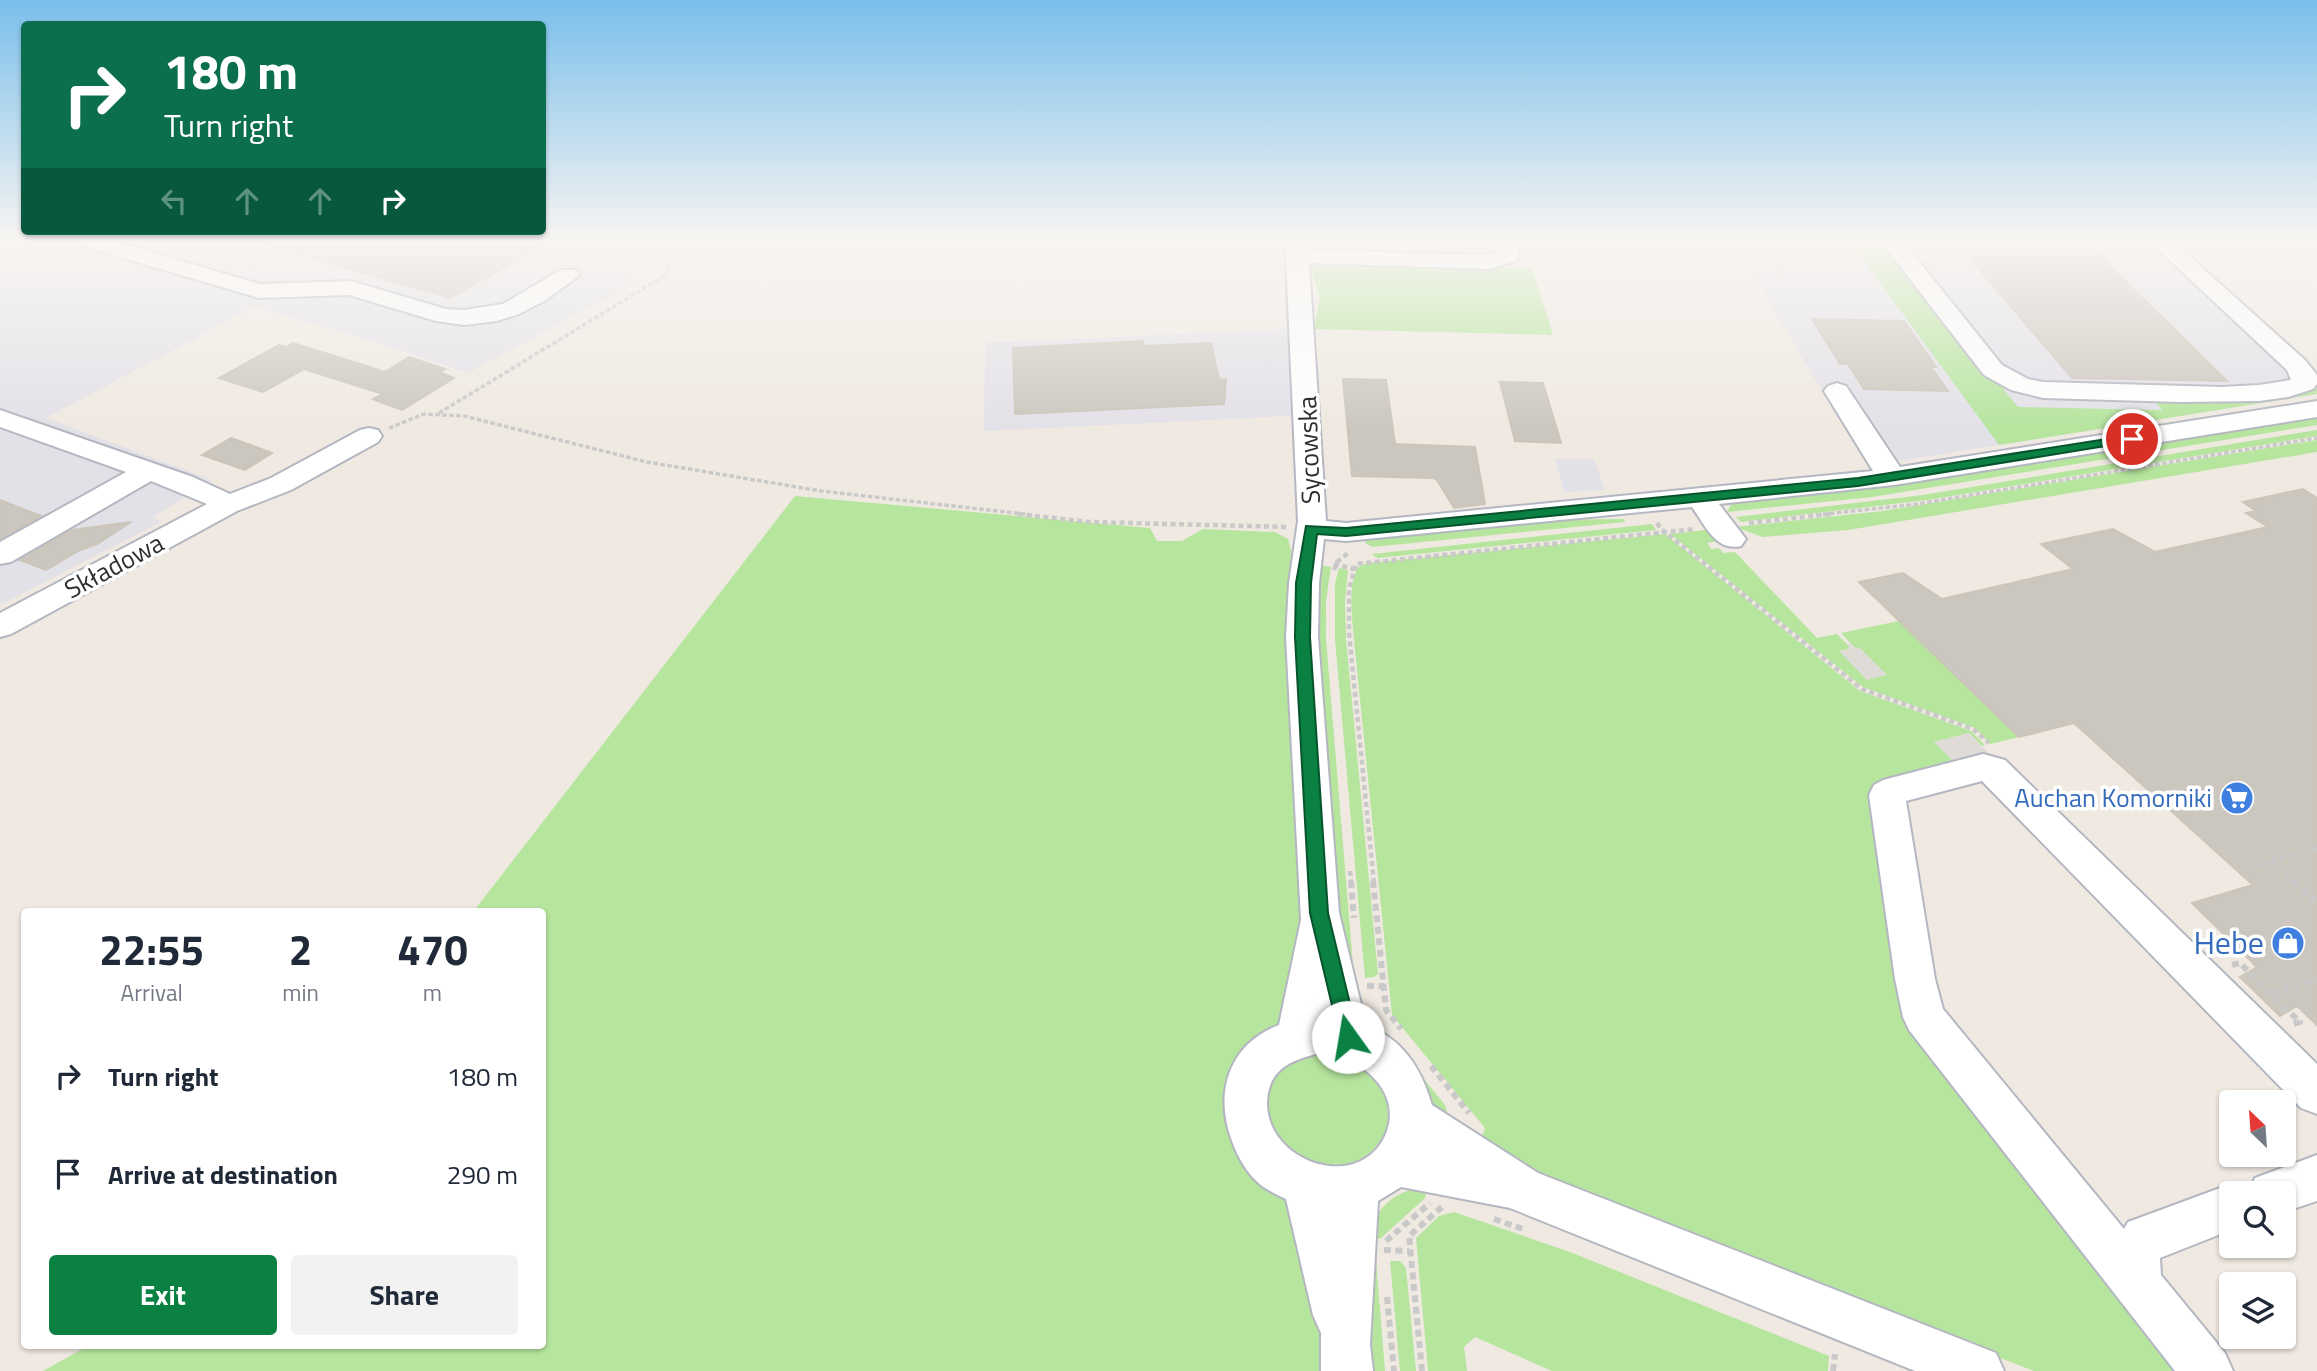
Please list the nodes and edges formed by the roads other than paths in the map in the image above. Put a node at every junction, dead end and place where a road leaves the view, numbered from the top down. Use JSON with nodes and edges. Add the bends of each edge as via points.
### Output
{"nodes":[{"id":1,"x":401,"y":303,"type":"edge"},
{"id":2,"x":525,"y":303,"type":"edge"},
{"id":3,"x":1300,"y":303,"type":"edge"},
{"id":4,"x":1940,"y":303,"type":"edge"},
{"id":5,"x":2228,"y":303,"type":"edge"},
{"id":6,"x":1837,"y":391,"type":"dead end"},
{"id":7,"x":2317,"y":409,"type":"edge"},
{"id":8,"x":0,"y":418,"type":"edge"},
{"id":9,"x":369,"y":436,"type":"road end"},
{"id":10,"x":148,"y":471,"type":"junction"},
{"id":11,"x":1894,"y":477,"type":"junction"},
{"id":12,"x":227,"y":505,"type":"junction"},
{"id":13,"x":1311,"y":529,"type":"junction"},
{"id":14,"x":0,"y":555,"type":"edge"},
{"id":15,"x":0,"y":626,"type":"edge"},
{"id":16,"x":1337,"y":917,"type":"junction"},
{"id":17,"x":1298,"y":1035,"type":"junction"},
{"id":18,"x":1348,"y":1037,"type":"junction"},
{"id":19,"x":2317,"y":1094,"type":"edge"},
{"id":20,"x":1412,"y":1117,"type":"junction"},
{"id":21,"x":1456,"y":1168,"type":"junction"},
{"id":22,"x":1376,"y":1175,"type":"junction"},
{"id":23,"x":2317,"y":1178,"type":"edge"},
{"id":24,"x":1306,"y":1185,"type":"junction"},
{"id":25,"x":2296,"y":1185,"type":"edge"},
{"id":26,"x":2219,"y":1211,"type":"edge"},
{"id":27,"x":2144,"y":1292,"type":"junction"},
{"id":28,"x":1346,"y":1358,"type":"edge"},
{"id":29,"x":1961,"y":1368,"type":"edge"},
{"id":30,"x":2207,"y":1371,"type":"edge"}],
"edges":[{"from":1,"to":2,"type":"street","via":[[458,318],[512,311]]},
{"from":3,"to":13,"type":"street","name":"Sycowska"},
{"from":4,"to":5,"type":"street","via":[[1993,370],[2021,385],[2043,390],[2252,394],[2304,384],[2296,365]]},
{"from":6,"to":11,"type":"street"},
{"from":7,"to":11,"type":"street"},
{"from":8,"to":10,"type":"street"},
{"from":9,"to":12,"type":"street","via":[[281,484]]},
{"from":10,"to":12,"type":"street"},
{"from":10,"to":14,"type":"street"},
{"from":11,"to":13,"type":"street","via":[[1717,520],[1346,532]]},
{"from":12,"to":15,"type":"street","name":"Składowa"},
{"from":13,"to":16,"type":"street","name":"Sycowska","via":[[1302,637]]},
{"from":16,"to":17,"type":"street","name":"Sycowska"},
{"from":16,"to":18,"type":"street","name":"Sycowska"},
{"from":17,"to":18,"type":"street","via":[[1323,1032]]},
{"from":17,"to":24,"type":"street","via":[[1280,1042],[1259,1060],[1246,1086],[1244,1105],[1246,1125],[1261,1153]]},
{"from":18,"to":20,"type":"street","via":[[1380,1054],[1393,1068],[1403,1083]]},
{"from":19,"to":27,"type":"street","via":[[1994,771],[1983,767],[1887,795],[1924,1017]]},
{"from":20,"to":21,"type":"street"},
{"from":20,"to":22,"type":"street","via":[[1404,1150]]},
{"from":21,"to":22,"type":"street"},
{"from":21,"to":29,"type":"street","via":[[1523,1189]]},
{"from":22,"to":24,"type":"street","via":[[1331,1189]]},
{"from":22,"to":28,"type":"street"},
{"from":23,"to":25,"type":"street"},
{"from":24,"to":28,"type":"street"},
{"from":26,"to":27,"type":"street","via":[[2145,1239],[2136,1256]]},
{"from":27,"to":30,"type":"street"}]}
